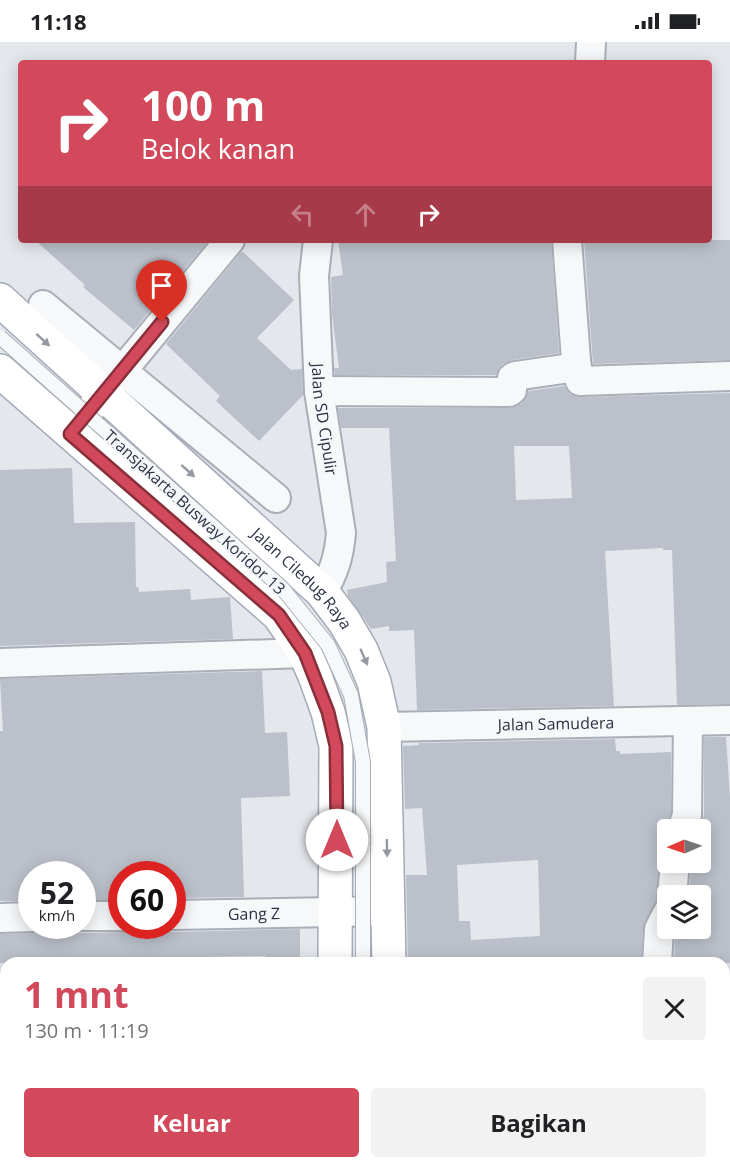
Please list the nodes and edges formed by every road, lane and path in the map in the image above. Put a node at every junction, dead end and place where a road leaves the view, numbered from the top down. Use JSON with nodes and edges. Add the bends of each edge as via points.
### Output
{"nodes":[{"id":1,"x":591,"y":42,"type":"edge"},
{"id":2,"x":590,"y":60,"type":"edge"},
{"id":3,"x":228,"y":243,"type":"edge"},
{"id":4,"x":318,"y":243,"type":"edge"},
{"id":5,"x":567,"y":243,"type":"edge"},
{"id":6,"x":0,"y":300,"type":"edge"},
{"id":7,"x":43,"y":305,"type":"dead end"},
{"id":8,"x":0,"y":337,"type":"edge"},
{"id":9,"x":577,"y":367,"type":"junction"},
{"id":10,"x":0,"y":372,"type":"edge"},
{"id":11,"x":730,"y":376,"type":"edge"},
{"id":12,"x":112,"y":382,"type":"junction"},
{"id":13,"x":318,"y":391,"type":"junction"},
{"id":14,"x":70,"y":434,"type":"junction"},
{"id":15,"x":276,"y":498,"type":"dead end"},
{"id":16,"x":322,"y":592,"type":"junction"},
{"id":17,"x":305,"y":653,"type":"junction"},
{"id":18,"x":0,"y":663,"type":"edge"},
{"id":19,"x":730,"y":720,"type":"edge"},
{"id":20,"x":688,"y":721,"type":"junction"},
{"id":21,"x":384,"y":727,"type":"junction"},
{"id":22,"x":686,"y":819,"type":"edge"},
{"id":23,"x":337,"y":911,"type":"junction"},
{"id":24,"x":389,"y":911,"type":"junction"},
{"id":25,"x":186,"y":915,"type":"edge"},
{"id":26,"x":18,"y":917,"type":"edge"},
{"id":27,"x":0,"y":918,"type":"edge"},
{"id":28,"x":658,"y":939,"type":"edge"},
{"id":29,"x":335,"y":957,"type":"edge"},
{"id":30,"x":363,"y":957,"type":"edge"},
{"id":31,"x":389,"y":957,"type":"edge"},
{"id":32,"x":657,"y":957,"type":"edge"}],
"edges":[{"from":1,"to":2,"type":"street"},
{"from":3,"to":12,"type":"street"},
{"from":4,"to":13,"type":"street","name":"Jalan SD Cipulir"},
{"from":5,"to":9,"type":"street"},
{"from":6,"to":12,"type":"main road","name":"Jalan Ciledug Raya","one_way":true},
{"from":7,"to":12,"type":"street"},
{"from":8,"to":30,"type":"lane","name":"Transjakarta Busway Koridor 13","bridge":true,"via":[[282,588],[328,645],[351,695],[363,762]]},
{"from":9,"to":11,"type":"street","via":[[578,378],[583,382]]},
{"from":9,"to":13,"type":"street","via":[[514,376],[509,392]]},
{"from":10,"to":14,"type":"main road"},
{"from":12,"to":14,"type":"street"},
{"from":12,"to":15,"type":"street"},
{"from":12,"to":16,"type":"main road","name":"Jalan Ciledug Raya","one_way":true},
{"from":13,"to":16,"type":"street","name":"Jalan SD Cipulir","via":[[341,533],[339,556]]},
{"from":14,"to":17,"type":"main road","via":[[279,615]]},
{"from":16,"to":21,"type":"main road","name":"Jalan Ciledug Raya","one_way":true,"via":[[361,650],[374,682]]},
{"from":17,"to":18,"type":"street"},
{"from":17,"to":23,"type":"main road","via":[[328,712],[336,746]]},
{"from":19,"to":20,"type":"street","name":"Jalan Samudera"},
{"from":20,"to":21,"type":"street","name":"Jalan Samudera"},
{"from":20,"to":22,"type":"street"},
{"from":21,"to":24,"type":"main road","name":"Jalan Ciledug Raya","one_way":true},
{"from":23,"to":24,"type":"street","name":"Gang Z"},
{"from":23,"to":25,"type":"street","name":"Gang Z"},
{"from":23,"to":29,"type":"main road"},
{"from":24,"to":31,"type":"main road","name":"Jalan Ciledug Raya"},
{"from":26,"to":27,"type":"street"},
{"from":28,"to":32,"type":"street"}]}
